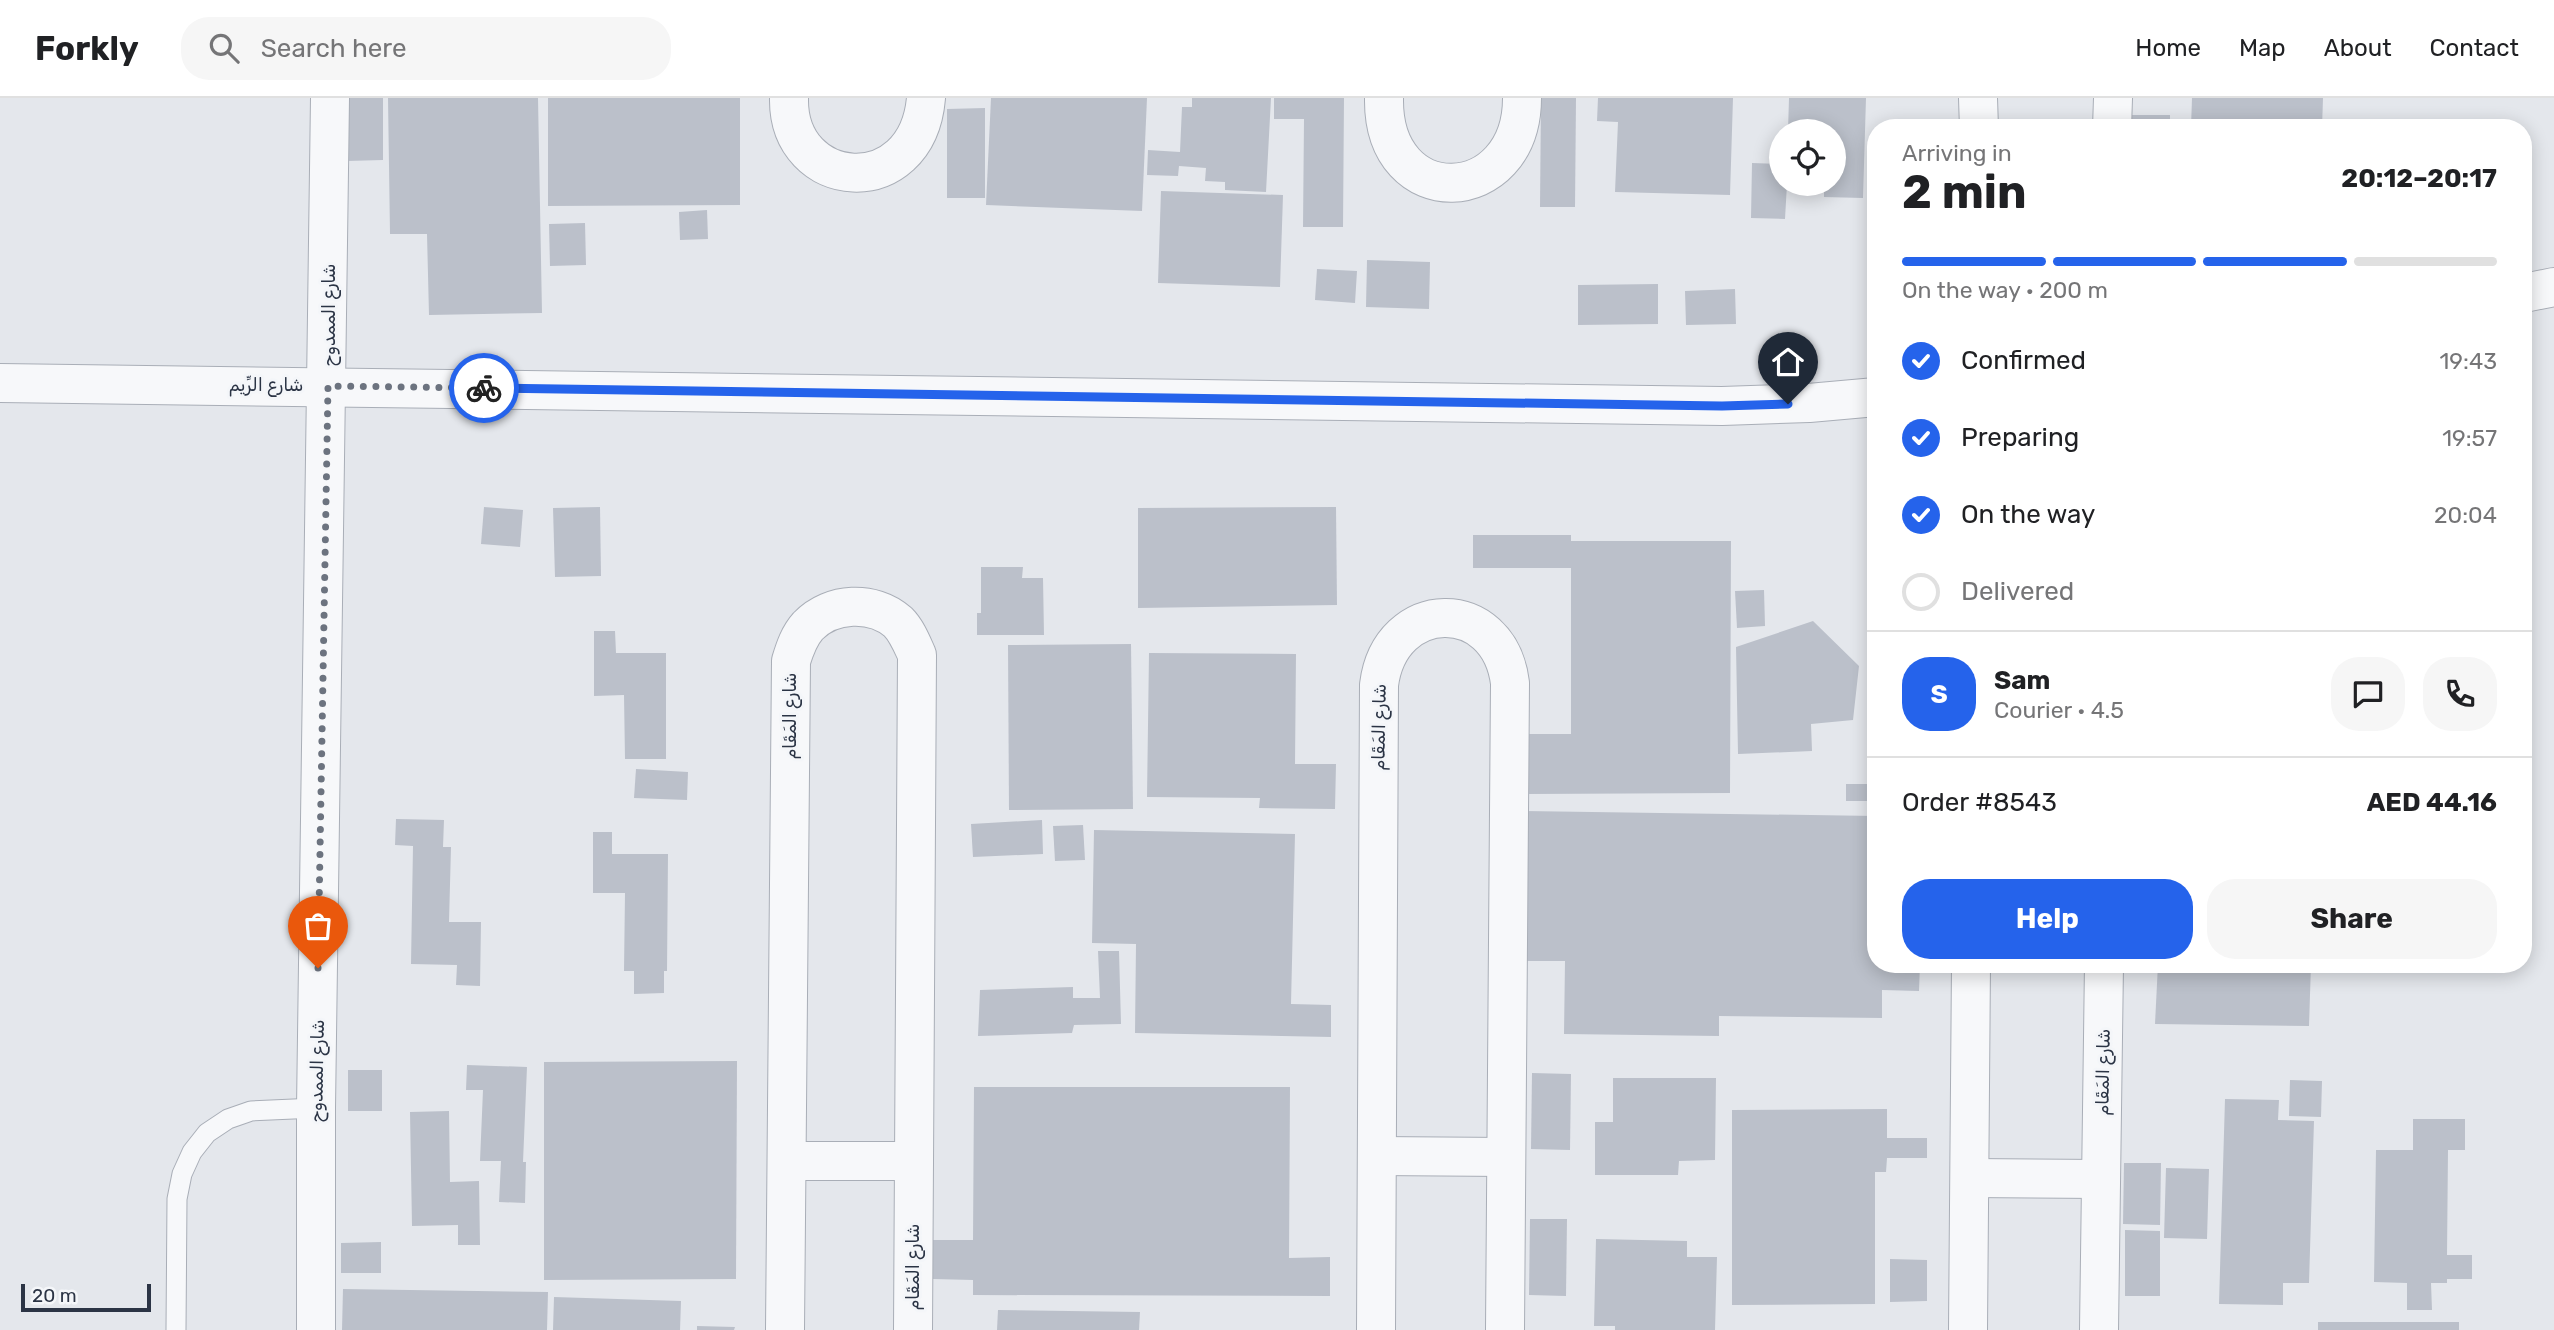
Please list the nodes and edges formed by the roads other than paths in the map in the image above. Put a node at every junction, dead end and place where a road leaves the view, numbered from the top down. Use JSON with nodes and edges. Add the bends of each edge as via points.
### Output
{"nodes":[{"id":1,"x":330,"y":98,"type":"edge"},
{"id":2,"x":789,"y":98,"type":"edge"},
{"id":3,"x":926,"y":98,"type":"edge"},
{"id":4,"x":1384,"y":98,"type":"edge"},
{"id":5,"x":1522,"y":98,"type":"edge"},
{"id":6,"x":1978,"y":98,"type":"edge"},
{"id":7,"x":2113,"y":98,"type":"edge"},
{"id":8,"x":1979,"y":119,"type":"edge"},
{"id":9,"x":2112,"y":119,"type":"edge"},
{"id":10,"x":2554,"y":287,"type":"edge"},
{"id":11,"x":2532,"y":291,"type":"edge"},
{"id":12,"x":0,"y":383,"type":"edge"},
{"id":13,"x":328,"y":386,"type":"junction"},
{"id":14,"x":1867,"y":398,"type":"edge"},
{"id":15,"x":1970,"y":973,"type":"edge"},
{"id":16,"x":2104,"y":973,"type":"edge"},
{"id":17,"x":316,"y":1108,"type":"junction"},
{"id":18,"x":1377,"y":1156,"type":"junction"},
{"id":19,"x":1506,"y":1157,"type":"junction"},
{"id":20,"x":786,"y":1161,"type":"junction"},
{"id":21,"x":914,"y":1161,"type":"junction"},
{"id":22,"x":1970,"y":1178,"type":"junction"},
{"id":23,"x":2100,"y":1179,"type":"junction"},
{"id":24,"x":176,"y":1330,"type":"edge"},
{"id":25,"x":316,"y":1330,"type":"edge"},
{"id":26,"x":785,"y":1330,"type":"edge"},
{"id":27,"x":913,"y":1330,"type":"edge"},
{"id":28,"x":1376,"y":1330,"type":"edge"},
{"id":29,"x":1505,"y":1330,"type":"edge"},
{"id":30,"x":1968,"y":1330,"type":"edge"},
{"id":31,"x":2099,"y":1330,"type":"edge"}],
"edges":[{"from":1,"to":13,"type":"street","name":"شارع الممدوح"},
{"from":2,"to":3,"type":"street","via":[[792,123],[811,155],[827,166],[864,173],[900,158],[912,144],[921,127]]},
{"from":4,"to":5,"type":"street","via":[[1387,135],[1397,155],[1413,171],[1456,183],[1497,166],[1511,148]]},
{"from":6,"to":8,"type":"street"},
{"from":7,"to":9,"type":"street"},
{"from":10,"to":11,"type":"street"},
{"from":12,"to":13,"type":"street","name":"شارع الرِّيم"},
{"from":13,"to":14,"type":"street","name":"شارع الرِّيم","via":[[1722,406]]},
{"from":13,"to":17,"type":"street","name":"شارع الممدوح"},
{"from":15,"to":22,"type":"street"},
{"from":16,"to":23,"type":"street","name":"شارع المَقَام"},
{"from":17,"to":24,"type":"lane","via":[[251,1111],[228,1119],[207,1133],[192,1152],[181,1174],[177,1199]]},
{"from":17,"to":25,"type":"street","name":"شارع الممدوح"},
{"from":18,"to":19,"type":"street"},
{"from":18,"to":19,"type":"street","name":"شارع المَقَام","via":[[1381,667],[1401,635],[1426,621],[1453,618],[1487,633],[1508,664],[1510,683]]},
{"from":18,"to":28,"type":"street","name":"شارع المَقَام"},
{"from":19,"to":29,"type":"street","name":"شارع المَقَام"},
{"from":20,"to":21,"type":"street"},
{"from":20,"to":21,"type":"street","name":"شارع المَقَام","via":[[791,661],[808,626],[824,613],[862,606],[898,622],[917,655]]},
{"from":20,"to":26,"type":"street","name":"شارع المَقَام"},
{"from":21,"to":27,"type":"street","name":"شارع المَقَام"},
{"from":22,"to":23,"type":"street"},
{"from":22,"to":30,"type":"street"},
{"from":23,"to":31,"type":"street","name":"شارع المَقَام"}]}
